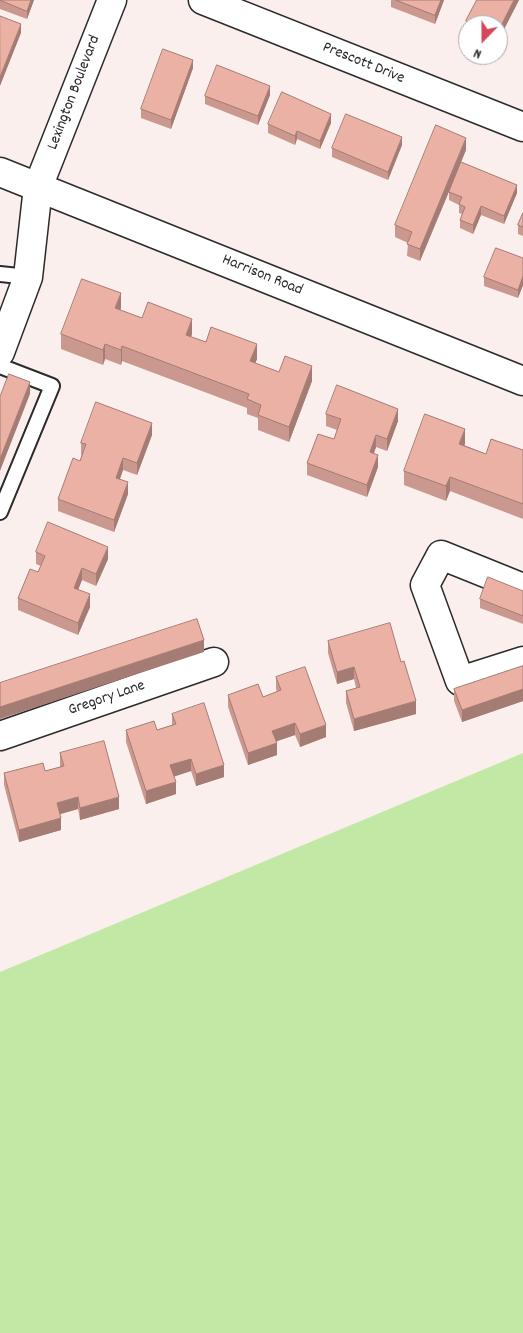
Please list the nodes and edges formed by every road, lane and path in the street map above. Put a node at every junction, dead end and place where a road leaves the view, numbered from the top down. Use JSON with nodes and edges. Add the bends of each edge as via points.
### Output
{"nodes":[{"id":1,"x":112,"y":0,"type":"edge"},
{"id":2,"x":203,"y":0,"type":"edge"},
{"id":3,"x":523,"y":127,"type":"edge"},
{"id":4,"x":0,"y":172,"type":"edge"},
{"id":5,"x":38,"y":187,"type":"junction"},
{"id":6,"x":0,"y":274,"type":"edge"},
{"id":7,"x":28,"y":278,"type":"junction"},
{"id":8,"x":0,"y":352,"type":"edge"},
{"id":9,"x":0,"y":366,"type":"edge"},
{"id":10,"x":523,"y":381,"type":"edge"},
{"id":11,"x":0,"y":512,"type":"edge"},
{"id":12,"x":523,"y":588,"type":"edge"},
{"id":13,"x":523,"y":661,"type":"edge"},
{"id":14,"x":214,"y":662,"type":"dead end"},
{"id":15,"x":0,"y":736,"type":"edge"}],
"edges":[{"from":1,"to":5,"type":"street","name":"Lexington Boulevard"},
{"from":2,"to":3,"type":"street","name":"Prescott Drive"},
{"from":4,"to":5,"type":"street","name":"Harrison Road"},
{"from":5,"to":7,"type":"street","name":"Lexington Boulevard"},
{"from":5,"to":10,"type":"street","name":"Harrison Road"},
{"from":6,"to":7,"type":"lane"},
{"from":7,"to":8,"type":"street","name":"Lexington Boulevard"},
{"from":9,"to":11,"type":"lane","via":[[52,386]]},
{"from":12,"to":13,"type":"street","via":[[441,555],[425,585],[460,681]]},
{"from":14,"to":15,"type":"street","name":"Gregory Lane"}]}
